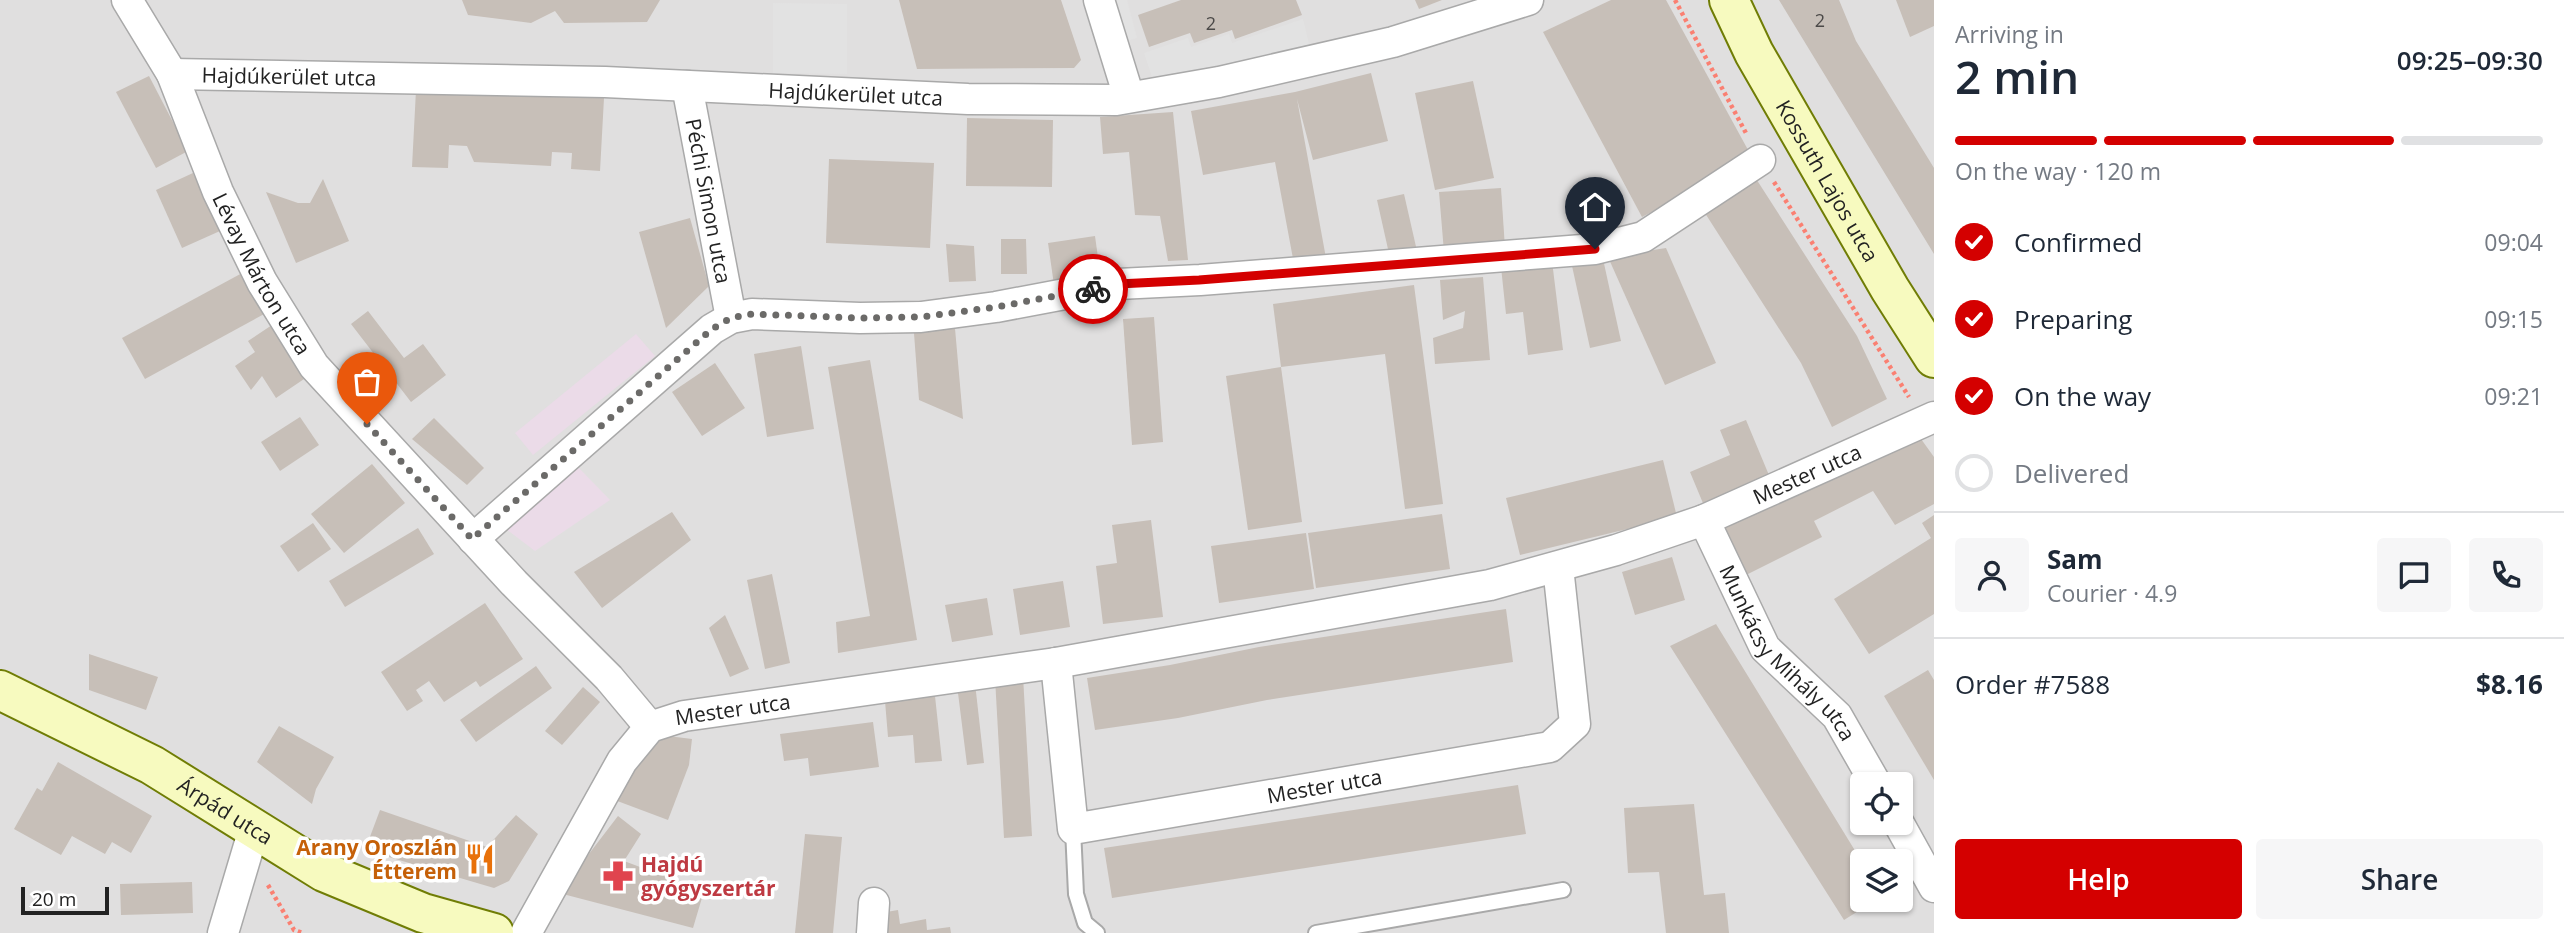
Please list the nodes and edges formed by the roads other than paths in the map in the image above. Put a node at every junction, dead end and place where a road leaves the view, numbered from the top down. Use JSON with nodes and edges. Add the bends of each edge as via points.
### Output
{"nodes":[{"id":1,"x":127,"y":0,"type":"edge"},
{"id":2,"x":1099,"y":0,"type":"edge"},
{"id":3,"x":1528,"y":0,"type":"edge"},
{"id":4,"x":1730,"y":0,"type":"edge"},
{"id":5,"x":172,"y":74,"type":"junction"},
{"id":6,"x":687,"y":86,"type":"junction"},
{"id":7,"x":1122,"y":99,"type":"junction"},
{"id":8,"x":1760,"y":160,"type":"road end"},
{"id":9,"x":731,"y":318,"type":"junction"},
{"id":10,"x":1934,"y":358,"type":"edge"},
{"id":11,"x":1929,"y":419,"type":"edge"},
{"id":12,"x":1704,"y":520,"type":"junction"},
{"id":13,"x":472,"y":539,"type":"junction"},
{"id":14,"x":1558,"y":567,"type":"junction"},
{"id":15,"x":1056,"y":663,"type":"junction"},
{"id":16,"x":0,"y":690,"type":"edge"},
{"id":17,"x":650,"y":727,"type":"junction"},
{"id":18,"x":1869,"y":772,"type":"edge"},
{"id":19,"x":254,"y":829,"type":"junction"},
{"id":20,"x":1073,"y":829,"type":"junction"},
{"id":21,"x":1905,"y":835,"type":"edge"},
{"id":22,"x":1934,"y":887,"type":"edge"},
{"id":23,"x":1563,"y":890,"type":"dead end"},
{"id":24,"x":874,"y":903,"type":"dead end"},
{"id":25,"x":223,"y":933,"type":"edge"},
{"id":26,"x":494,"y":933,"type":"edge"},
{"id":27,"x":526,"y":933,"type":"edge"},
{"id":28,"x":872,"y":933,"type":"edge"},
{"id":29,"x":1097,"y":933,"type":"edge"},
{"id":30,"x":1316,"y":933,"type":"edge"}],
"edges":[{"from":1,"to":5,"type":"street","name":"Lévay Márton utca"},
{"from":2,"to":7,"type":"street"},
{"from":3,"to":7,"type":"street","name":"Hajdúkerület utca","via":[[1393,42]]},
{"from":4,"to":10,"type":"street","name":"Kossuth Lajos utca","via":[[1754,53]]},
{"from":5,"to":6,"type":"street","name":"Hajdúkerület utca"},
{"from":5,"to":13,"type":"street","name":"Lévay Márton utca","via":[[245,248],[314,366]]},
{"from":6,"to":7,"type":"street","name":"Hajdúkerület utca","via":[[968,99]]},
{"from":6,"to":9,"type":"street","name":"Péchi Simon utca"},
{"from":8,"to":9,"type":"street","via":[[1643,237],[1595,249],[1118,284],[921,317],[752,314]]},
{"from":9,"to":13,"type":"street","via":[[712,329]]},
{"from":11,"to":12,"type":"street","name":"Mester utca"},
{"from":12,"to":14,"type":"street","name":"Mester utca"},
{"from":12,"to":18,"type":"street","name":"Munkácsy Mihály utca","via":[[1765,648],[1837,716]]},
{"from":13,"to":17,"type":"street","name":"Lévay Márton utca","via":[[609,678]]},
{"from":14,"to":15,"type":"street","name":"Mester utca","via":[[1490,584]]},
{"from":14,"to":20,"type":"street","name":"Mester utca","via":[[1575,724],[1550,747]]},
{"from":15,"to":17,"type":"street","name":"Mester utca","via":[[684,716]]},
{"from":15,"to":20,"type":"street"},
{"from":16,"to":19,"type":"street","name":"Árpád utca","via":[[152,765]]},
{"from":17,"to":27,"type":"street","name":"Mester utca","via":[[622,761]]},
{"from":19,"to":25,"type":"street"},
{"from":19,"to":26,"type":"street","name":"Árpád utca","via":[[324,872],[423,914]]},
{"from":20,"to":29,"type":"lane","via":[[1076,894],[1085,923]]},
{"from":21,"to":22,"type":"street"},
{"from":23,"to":30,"type":"lane"},
{"from":24,"to":28,"type":"street"}]}
